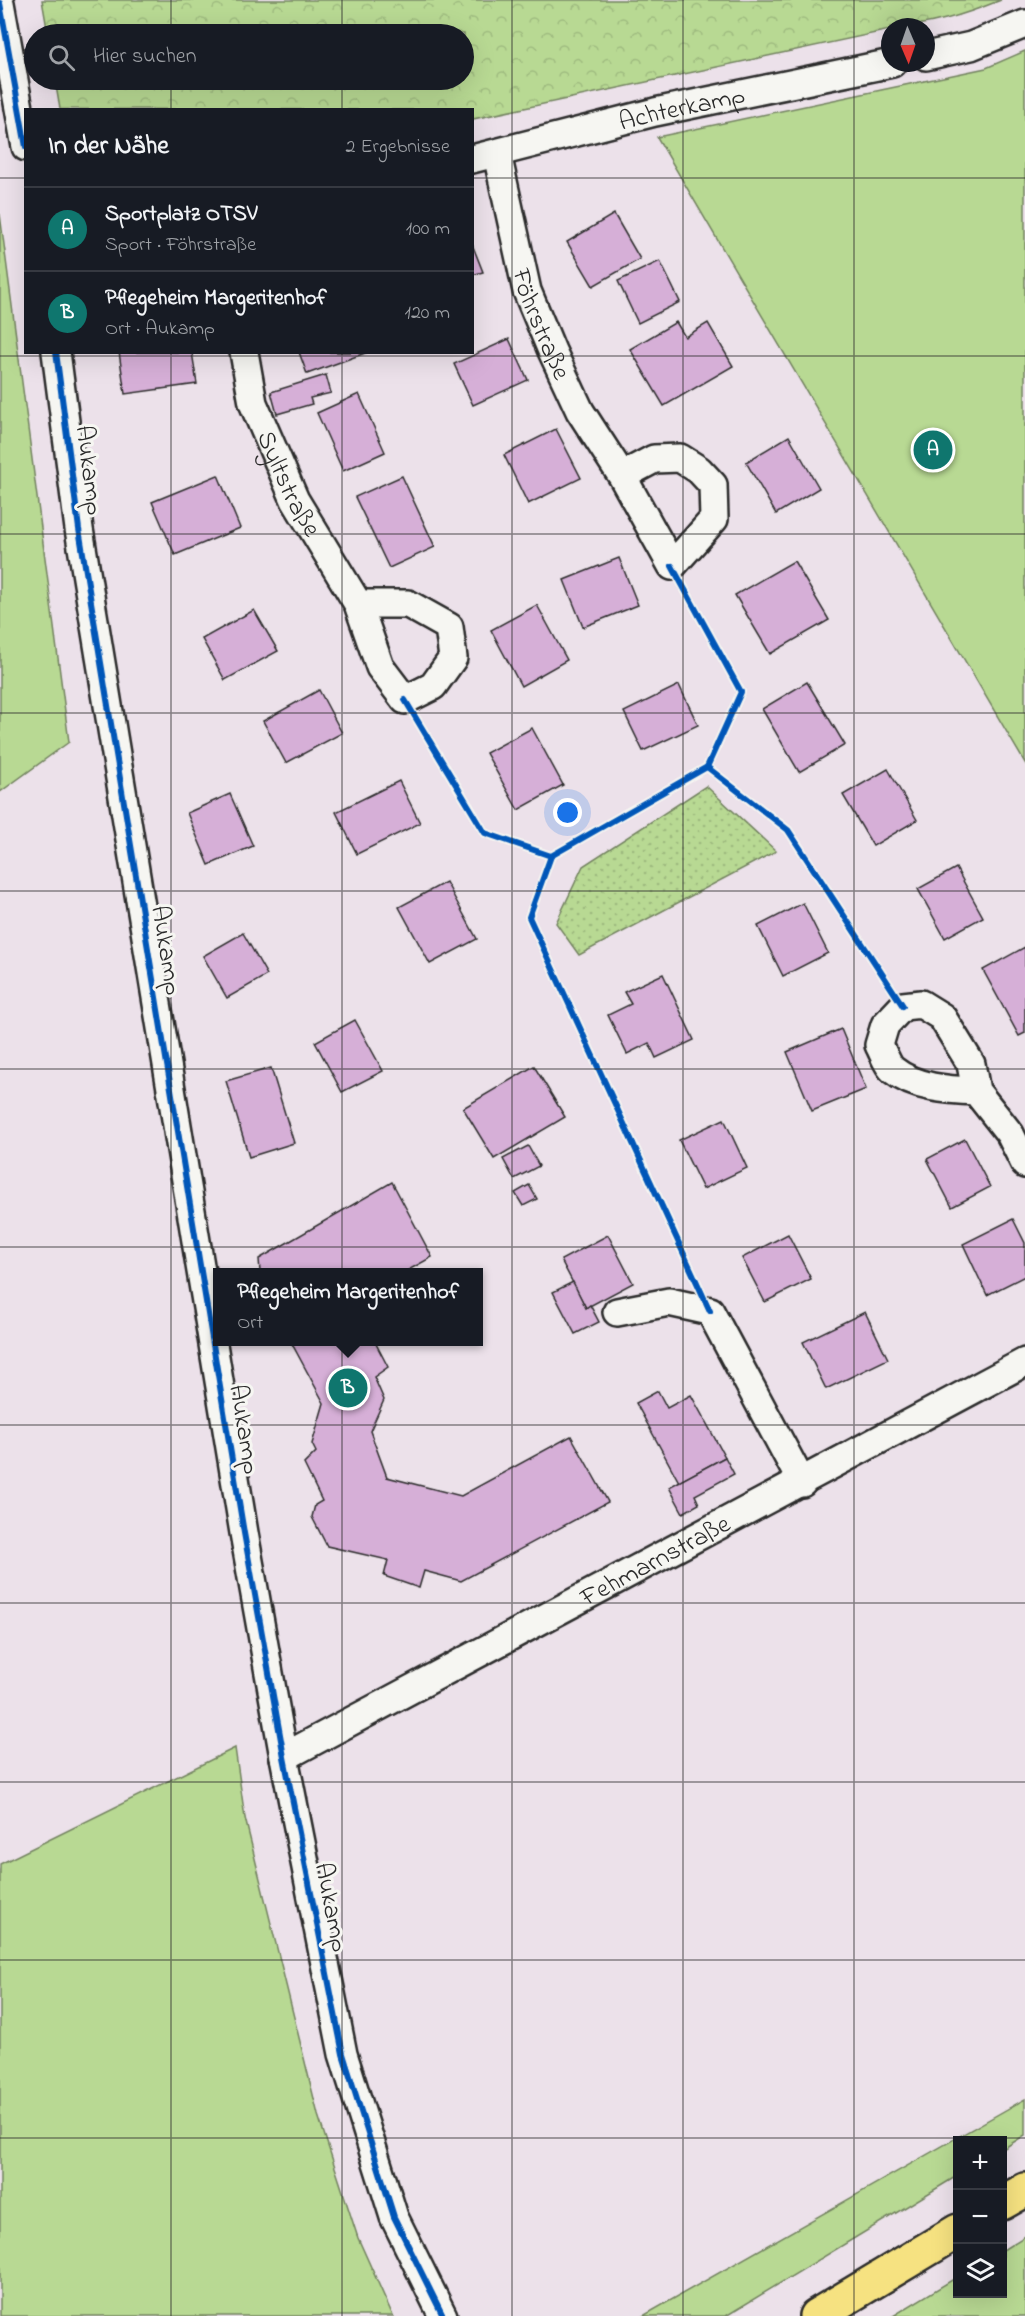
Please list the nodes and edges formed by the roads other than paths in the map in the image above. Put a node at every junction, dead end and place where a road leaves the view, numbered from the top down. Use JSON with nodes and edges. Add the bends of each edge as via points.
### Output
{"nodes":[{"id":1,"x":0,"y":3,"type":"edge"},
{"id":2,"x":1025,"y":24,"type":"edge"},
{"id":3,"x":935,"y":54,"type":"edge"},
{"id":4,"x":881,"y":65,"type":"edge"},
{"id":5,"x":24,"y":136,"type":"edge"},
{"id":6,"x":485,"y":157,"type":"edge"},
{"id":7,"x":56,"y":354,"type":"edge"},
{"id":8,"x":244,"y":354,"type":"edge"},
{"id":9,"x":622,"y":477,"type":"dead end"},
{"id":10,"x":358,"y":604,"type":"dead end"},
{"id":11,"x":976,"y":1091,"type":"dead end"},
{"id":12,"x":1025,"y":1164,"type":"edge"},
{"id":13,"x":617,"y":1312,"type":"dead end"},
{"id":14,"x":213,"y":1344,"type":"edge"},
{"id":15,"x":213,"y":1346,"type":"edge"},
{"id":16,"x":1025,"y":1362,"type":"edge"},
{"id":17,"x":802,"y":1483,"type":"junction"},
{"id":18,"x":284,"y":1758,"type":"junction"},
{"id":19,"x":1025,"y":2190,"type":"edge"},
{"id":20,"x":1007,"y":2201,"type":"edge"},
{"id":21,"x":953,"y":2233,"type":"edge"},
{"id":22,"x":443,"y":2316,"type":"edge"},
{"id":23,"x":816,"y":2316,"type":"edge"}],
"edges":[{"from":1,"to":5,"type":"street"},
{"from":2,"to":3,"type":"street","via":[[971,46]]},
{"from":4,"to":6,"type":"street","name":"Achterkamp","via":[[655,112]]},
{"from":6,"to":9,"type":"street","name":"Föhrstraße","via":[[527,291],[552,351],[580,411]]},
{"from":7,"to":14,"type":"street","name":"Aukamp","via":[[79,529]]},
{"from":8,"to":10,"type":"street","name":"Syltstraße","via":[[253,403],[295,500]]},
{"from":11,"to":12,"type":"street","via":[[1010,1134]]},
{"from":13,"to":17,"type":"street","via":[[669,1302],[710,1311]]},
{"from":15,"to":18,"type":"street","name":"Aukamp"},
{"from":16,"to":17,"type":"street","name":"Fehmarnstraße"},
{"from":17,"to":18,"type":"street","name":"Fehmarnstraße"},
{"from":18,"to":22,"type":"street","name":"Aukamp","via":[[343,2054],[394,2217]]},
{"from":19,"to":20,"type":"highway"},
{"from":21,"to":23,"type":"highway"}]}
